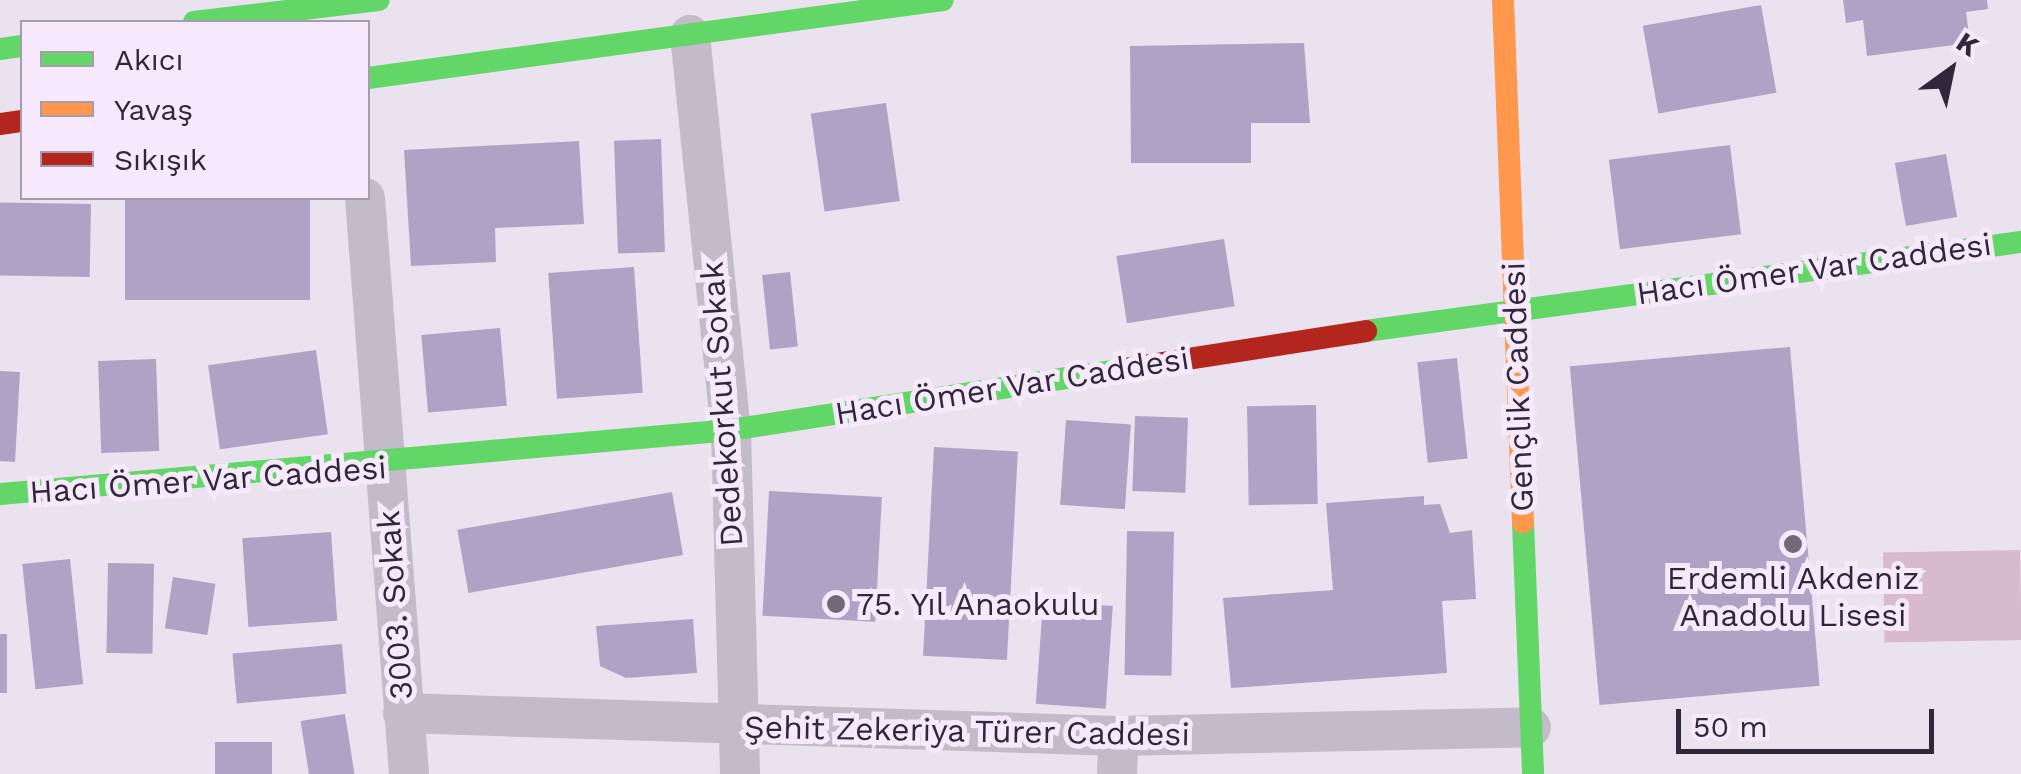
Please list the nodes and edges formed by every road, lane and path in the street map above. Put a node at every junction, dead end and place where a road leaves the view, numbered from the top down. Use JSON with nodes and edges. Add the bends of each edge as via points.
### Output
{"nodes":[{"id":1,"x":379,"y":0,"type":"edge"},
{"id":2,"x":943,"y":0,"type":"edge"},
{"id":3,"x":1503,"y":0,"type":"edge"},
{"id":4,"x":238,"y":8,"type":"edge"},
{"id":5,"x":200,"y":20,"type":"edge"},
{"id":6,"x":690,"y":35,"type":"junction"},
{"id":7,"x":370,"y":78,"type":"edge"},
{"id":8,"x":365,"y":200,"type":"edge"},
{"id":9,"x":2021,"y":242,"type":"edge"},
{"id":10,"x":1515,"y":308,"type":"junction"},
{"id":11,"x":730,"y":430,"type":"junction"},
{"id":12,"x":384,"y":468,"type":"junction"},
{"id":13,"x":0,"y":494,"type":"edge"},
{"id":14,"x":403,"y":713,"type":"junction"},
{"id":15,"x":1531,"y":727,"type":"junction"},
{"id":16,"x":735,"y":728,"type":"junction"},
{"id":17,"x":1118,"y":755,"type":"edge"},
{"id":18,"x":409,"y":774,"type":"edge"},
{"id":19,"x":740,"y":774,"type":"edge"},
{"id":20,"x":1533,"y":774,"type":"edge"}],
"edges":[{"from":1,"to":4,"type":"main road"},
{"from":2,"to":6,"type":"main road"},
{"from":3,"to":10,"type":"main road","name":"Gençlik Caddesi"},
{"from":4,"to":5,"type":"main road"},
{"from":6,"to":7,"type":"main road"},
{"from":6,"to":11,"type":"street","name":"Dedekorkut Sokak"},
{"from":8,"to":12,"type":"street","name":"3003. Sokak"},
{"from":9,"to":10,"type":"main road","name":"Hacı Ömer Var Caddesi"},
{"from":10,"to":11,"type":"main road","name":"Hacı Ömer Var Caddesi"},
{"from":10,"to":15,"type":"main road","name":"Gençlik Caddesi"},
{"from":11,"to":12,"type":"main road","name":"Hacı Ömer Var Caddesi"},
{"from":11,"to":16,"type":"street","name":"Dedekorkut Sokak"},
{"from":12,"to":13,"type":"main road","name":"Hacı Ömer Var Caddesi"},
{"from":12,"to":14,"type":"street","name":"3003. Sokak"},
{"from":14,"to":16,"type":"street","name":"Şehit Zekeriya Türer Caddesi"},
{"from":14,"to":18,"type":"street","name":"3003. Sokak"},
{"from":15,"to":17,"type":"street","name":"Şehit Zekeriya Türer Caddesi"},
{"from":15,"to":20,"type":"main road","name":"Gençlik Caddesi"},
{"from":16,"to":17,"type":"street","name":"Şehit Zekeriya Türer Caddesi"},
{"from":16,"to":19,"type":"street","name":"Dedekorkut Sokak"}]}
